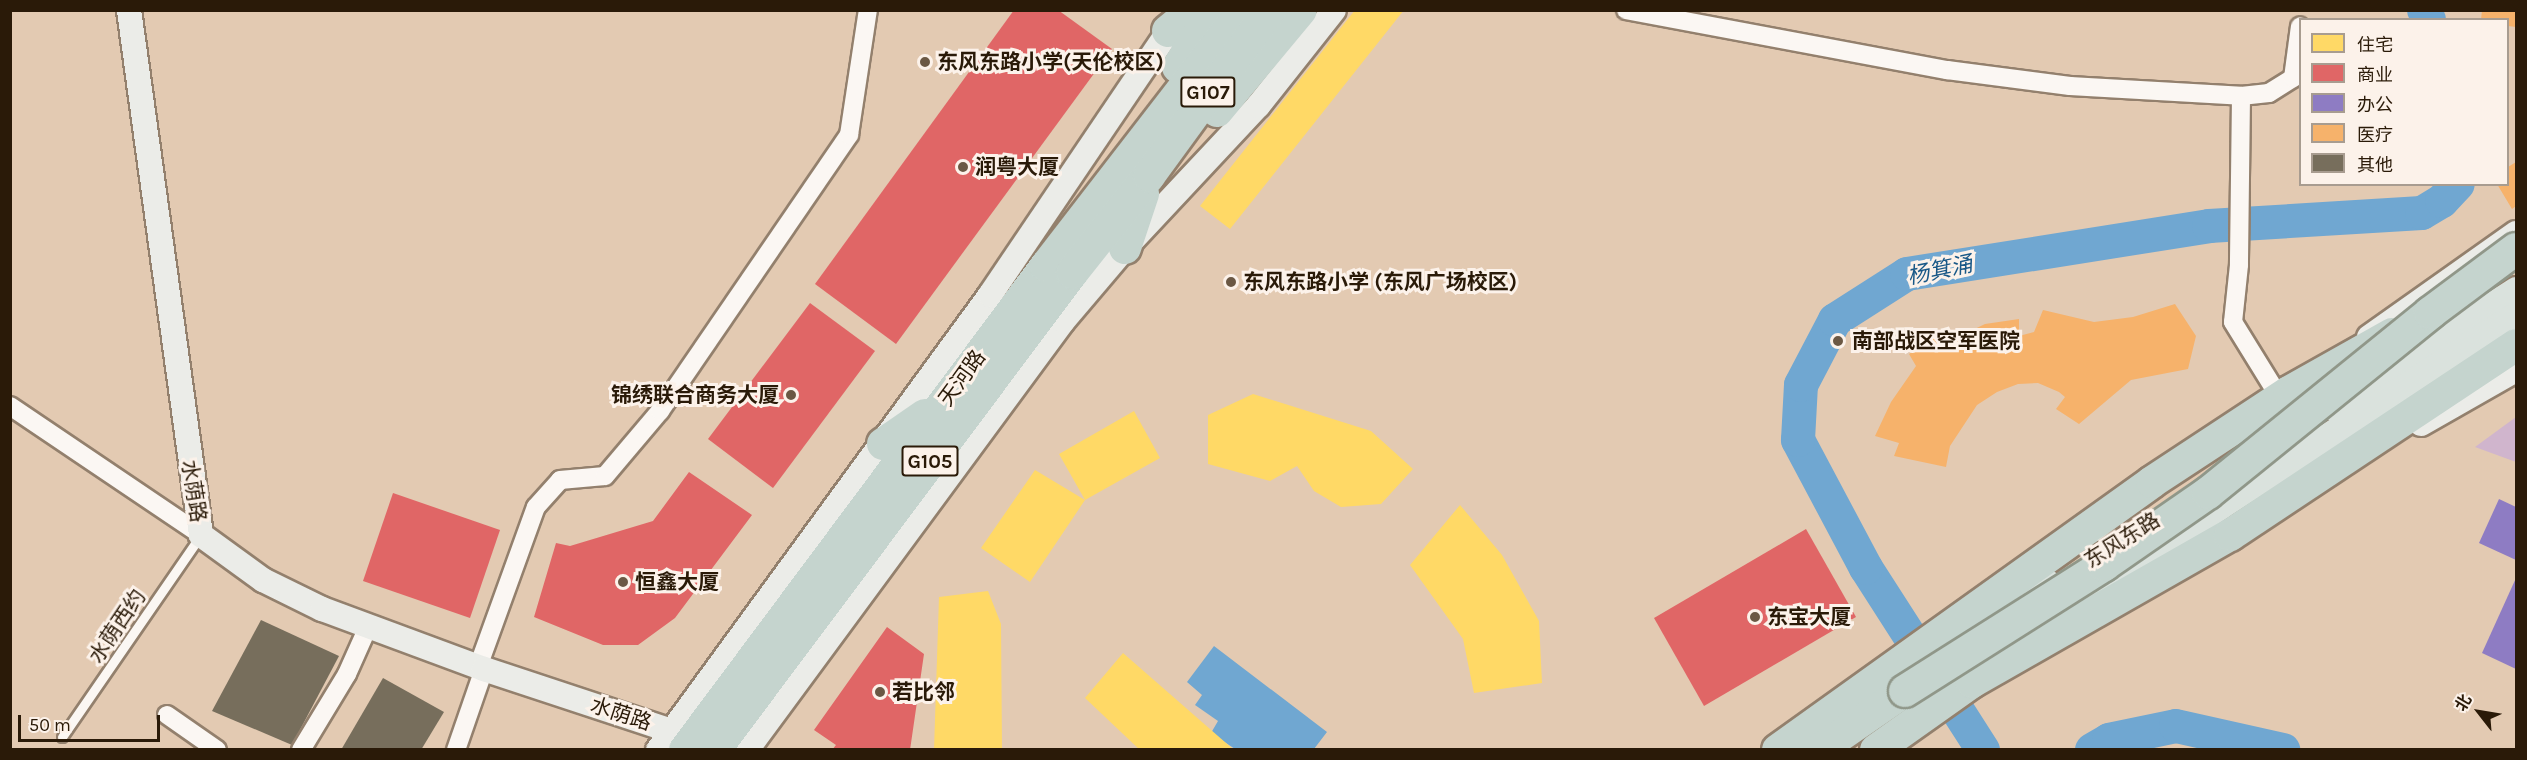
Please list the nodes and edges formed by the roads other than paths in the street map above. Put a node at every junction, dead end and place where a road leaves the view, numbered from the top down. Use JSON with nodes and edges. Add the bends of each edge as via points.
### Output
{"nodes":[{"id":1,"x":129,"y":10,"type":"edge"},
{"id":2,"x":868,"y":10,"type":"edge"},
{"id":3,"x":1194,"y":10,"type":"edge"},
{"id":4,"x":1214,"y":10,"type":"edge"},
{"id":5,"x":1244,"y":10,"type":"edge"},
{"id":6,"x":1270,"y":10,"type":"edge"},
{"id":7,"x":1301,"y":10,"type":"edge"},
{"id":8,"x":1334,"y":10,"type":"edge"},
{"id":9,"x":1626,"y":10,"type":"edge"},
{"id":10,"x":1176,"y":21,"type":"edge"},
{"id":11,"x":2299,"y":39,"type":"edge"},
{"id":12,"x":2241,"y":96,"type":"junction"},
{"id":13,"x":1140,"y":165,"type":"junction"},
{"id":14,"x":2517,"y":233,"type":"edge"},
{"id":15,"x":1125,"y":248,"type":"junction"},
{"id":16,"x":2517,"y":249,"type":"edge"},
{"id":17,"x":2517,"y":266,"type":"edge"},
{"id":18,"x":2517,"y":290,"type":"edge"},
{"id":19,"x":2517,"y":315,"type":"edge"},
{"id":20,"x":2468,"y":333,"type":"junction"},
{"id":21,"x":2517,"y":345,"type":"edge"},
{"id":22,"x":2517,"y":370,"type":"edge"},
{"id":23,"x":2319,"y":375,"type":"junction"},
{"id":24,"x":2280,"y":398,"type":"junction"},
{"id":25,"x":945,"y":401,"type":"junction"},
{"id":26,"x":10,"y":406,"type":"edge"},
{"id":27,"x":883,"y":444,"type":"junction"},
{"id":28,"x":2292,"y":495,"type":"junction"},
{"id":29,"x":201,"y":535,"type":"junction"},
{"id":30,"x":368,"y":627,"type":"junction"},
{"id":31,"x":1916,"y":655,"type":"junction"},
{"id":32,"x":481,"y":668,"type":"junction"},
{"id":33,"x":1972,"y":682,"type":"junction"},
{"id":34,"x":167,"y":715,"type":"dead end"},
{"id":35,"x":62,"y":737,"type":"dead end"},
{"id":36,"x":672,"y":743,"type":"edge"},
{"id":37,"x":217,"y":750,"type":"edge"},
{"id":38,"x":301,"y":750,"type":"edge"},
{"id":39,"x":456,"y":750,"type":"edge"},
{"id":40,"x":715,"y":750,"type":"edge"},
{"id":41,"x":747,"y":750,"type":"edge"},
{"id":42,"x":1778,"y":750,"type":"edge"},
{"id":43,"x":1819,"y":750,"type":"edge"},
{"id":44,"x":1876,"y":750,"type":"edge"}],
"edges":[{"from":1,"to":29,"type":"main road","name":"水荫路"},
{"from":2,"to":32,"type":"street","via":[[849,135],[660,411],[605,476],[560,480],[536,507]]},
{"from":3,"to":10,"type":"highway"},
{"from":4,"to":13,"type":"highway","number":"G105","via":[[1187,51]]},
{"from":5,"to":13,"type":"highway","name":"天河路","number":"G107"},
{"from":6,"to":13,"type":"highway","name":"天河路","number":"G107"},
{"from":7,"to":13,"type":"highway","number":"G105","via":[[1236,91]]},
{"from":8,"to":15,"type":"main road","via":[[1258,106]]},
{"from":9,"to":12,"type":"street","via":[[1947,70],[2070,86]]},
{"from":10,"to":27,"type":"main road","via":[[1040,224]]},
{"from":11,"to":12,"type":"street","via":[[2293,78],[2269,93]]},
{"from":12,"to":24,"type":"street","via":[[2239,246],[2233,322]]},
{"from":13,"to":15,"type":"highway"},
{"from":13,"to":25,"type":"highway","name":"天河路","number":"G105"},
{"from":13,"to":40,"type":"highway","name":"天河路","number":"G105","via":[[1064,282]]},
{"from":14,"to":23,"type":"main road"},
{"from":15,"to":41,"type":"main road","via":[[1063,321]]},
{"from":16,"to":43,"type":"highway","bridge":true,"via":[[2430,313],[2208,493]]},
{"from":17,"to":23,"type":"highway"},
{"from":18,"to":20,"type":"main road"},
{"from":19,"to":20,"type":"main road"},
{"from":20,"to":31,"type":"main road","name":"东风东路","via":[[2103,553]]},
{"from":20,"to":33,"type":"main road","name":"东风东路"},
{"from":21,"to":28,"type":"highway"},
{"from":22,"to":28,"type":"main road"},
{"from":23,"to":24,"type":"highway"},
{"from":24,"to":31,"type":"highway","via":[[2152,482]]},
{"from":25,"to":27,"type":"highway"},
{"from":25,"to":36,"type":"highway","name":"天河路","number":"G105","via":[[719,704]]},
{"from":26,"to":29,"type":"street"},
{"from":27,"to":36,"type":"main road"},
{"from":28,"to":33,"type":"highway","via":[[2182,564]]},
{"from":29,"to":30,"type":"main road","name":"水荫路","via":[[273,585]]},
{"from":29,"to":35,"type":"lane","name":"水荫西约"},
{"from":30,"to":32,"type":"main road","name":"水荫路"},
{"from":30,"to":38,"type":"street","via":[[347,674]]},
{"from":31,"to":42,"type":"highway","name":"东风东路"},
{"from":32,"to":36,"type":"main road","name":"水荫路"},
{"from":32,"to":39,"type":"street"},
{"from":33,"to":44,"type":"highway","name":"东风东路"},
{"from":34,"to":37,"type":"street"}]}
